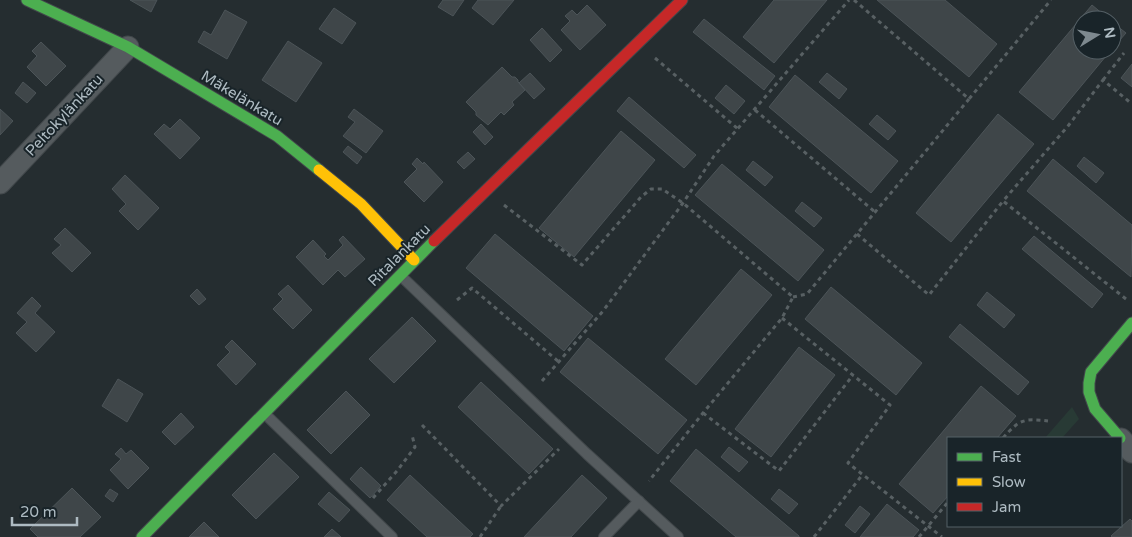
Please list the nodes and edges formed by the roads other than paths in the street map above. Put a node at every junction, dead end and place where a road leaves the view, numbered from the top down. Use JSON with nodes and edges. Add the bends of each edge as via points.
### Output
{"nodes":[{"id":1,"x":27,"y":0,"type":"edge"},
{"id":2,"x":682,"y":0,"type":"edge"},
{"id":3,"x":128,"y":47,"type":"junction"},
{"id":4,"x":0,"y":183,"type":"edge"},
{"id":5,"x":414,"y":260,"type":"junction"},
{"id":6,"x":400,"y":275,"type":"junction"},
{"id":7,"x":1132,"y":323,"type":"edge"},
{"id":8,"x":264,"y":413,"type":"junction"},
{"id":9,"x":1118,"y":437,"type":"edge"},
{"id":10,"x":1122,"y":441,"type":"edge"},
{"id":11,"x":1132,"y":452,"type":"edge"},
{"id":12,"x":639,"y":501,"type":"junction"},
{"id":13,"x":142,"y":537,"type":"edge"},
{"id":14,"x":392,"y":537,"type":"edge"},
{"id":15,"x":604,"y":537,"type":"edge"},
{"id":16,"x":678,"y":537,"type":"edge"}],
"edges":[{"from":1,"to":3,"type":"street","name":"Mäkelänkatu"},
{"from":2,"to":5,"type":"street","name":"Ritalankatu"},
{"from":3,"to":4,"type":"street","name":"Peltokylänkatu"},
{"from":3,"to":5,"type":"street","name":"Mäkelänkatu","via":[[276,136],[361,204]]},
{"from":5,"to":6,"type":"street","name":"Ritalankatu"},
{"from":6,"to":8,"type":"street","name":"Ritalankatu"},
{"from":6,"to":12,"type":"lane"},
{"from":7,"to":9,"type":"street","via":[[1091,372],[1088,382],[1091,405]]},
{"from":8,"to":13,"type":"street","name":"Ritalankatu"},
{"from":8,"to":14,"type":"lane"},
{"from":10,"to":11,"type":"street"},
{"from":12,"to":15,"type":"lane"},
{"from":12,"to":16,"type":"lane"}]}
